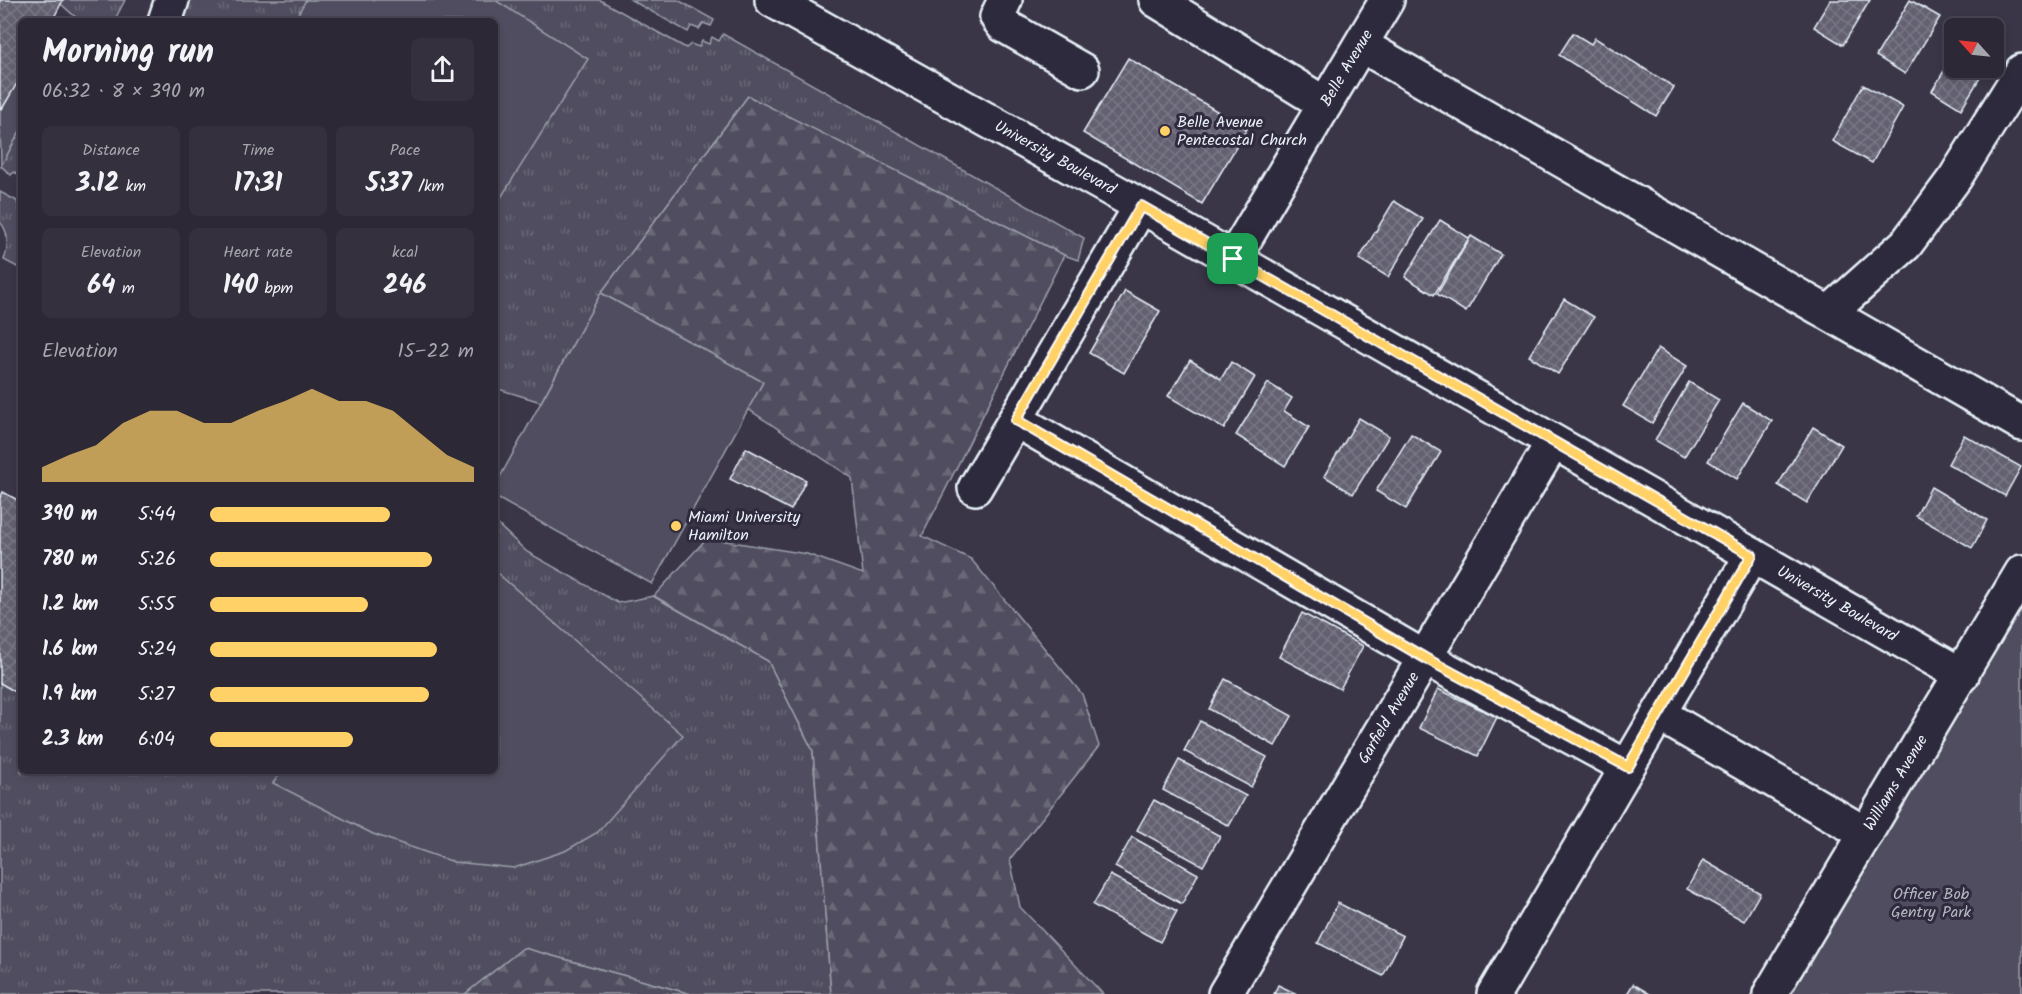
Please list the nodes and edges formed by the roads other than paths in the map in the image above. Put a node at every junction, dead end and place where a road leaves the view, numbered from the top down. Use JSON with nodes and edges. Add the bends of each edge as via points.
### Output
{"nodes":[{"id":1,"x":172,"y":0,"type":"edge"},
{"id":2,"x":772,"y":0,"type":"edge"},
{"id":3,"x":1005,"y":0,"type":"edge"},
{"id":4,"x":1156,"y":0,"type":"edge"},
{"id":5,"x":1388,"y":0,"type":"edge"},
{"id":6,"x":166,"y":18,"type":"edge"},
{"id":7,"x":1360,"y":45,"type":"junction"},
{"id":8,"x":1082,"y":70,"type":"dead end"},
{"id":9,"x":2022,"y":71,"type":"edge"},
{"id":10,"x":1325,"y":104,"type":"junction"},
{"id":11,"x":1141,"y":206,"type":"junction"},
{"id":12,"x":1233,"y":259,"type":"junction"},
{"id":13,"x":1830,"y":312,"type":"junction"},
{"id":14,"x":1016,"y":420,"type":"junction"},
{"id":15,"x":2022,"y":424,"type":"edge"},
{"id":16,"x":1553,"y":442,"type":"junction"},
{"id":17,"x":975,"y":488,"type":"dead end"},
{"id":18,"x":1752,"y":555,"type":"junction"},
{"id":19,"x":2022,"y":572,"type":"edge"},
{"id":20,"x":1425,"y":658,"type":"junction"},
{"id":21,"x":1962,"y":675,"type":"junction"},
{"id":22,"x":1659,"y":714,"type":"junction"},
{"id":23,"x":1628,"y":767,"type":"junction"},
{"id":24,"x":1866,"y":834,"type":"junction"},
{"id":25,"x":1225,"y":994,"type":"edge"},
{"id":26,"x":1494,"y":994,"type":"edge"},
{"id":27,"x":1770,"y":994,"type":"edge"}],
"edges":[{"from":1,"to":6,"type":"street"},
{"from":2,"to":11,"type":"street","name":"University Boulevard"},
{"from":3,"to":8,"type":"street","via":[[997,17],[1003,25]]},
{"from":4,"to":10,"type":"street"},
{"from":5,"to":7,"type":"street","name":"Belle Avenue"},
{"from":7,"to":10,"type":"street","name":"Belle Avenue"},
{"from":7,"to":13,"type":"street"},
{"from":9,"to":13,"type":"street","via":[[1955,178],[1906,244]]},
{"from":10,"to":12,"type":"street","name":"Belle Avenue"},
{"from":11,"to":12,"type":"street","name":"University Boulevard"},
{"from":11,"to":14,"type":"street"},
{"from":12,"to":16,"type":"street","name":"University Boulevard"},
{"from":13,"to":15,"type":"street"},
{"from":14,"to":17,"type":"street"},
{"from":14,"to":20,"type":"street"},
{"from":16,"to":18,"type":"street","name":"University Boulevard"},
{"from":16,"to":20,"type":"street","name":"Garfield Avenue"},
{"from":18,"to":21,"type":"street","name":"University Boulevard"},
{"from":18,"to":22,"type":"street"},
{"from":19,"to":21,"type":"street","name":"Williams Avenue"},
{"from":20,"to":23,"type":"street"},
{"from":20,"to":25,"type":"street","name":"Garfield Avenue"},
{"from":21,"to":24,"type":"street","name":"Williams Avenue"},
{"from":22,"to":23,"type":"street"},
{"from":22,"to":24,"type":"street"},
{"from":23,"to":26,"type":"street"},
{"from":24,"to":27,"type":"street","name":"Williams Avenue"}]}
